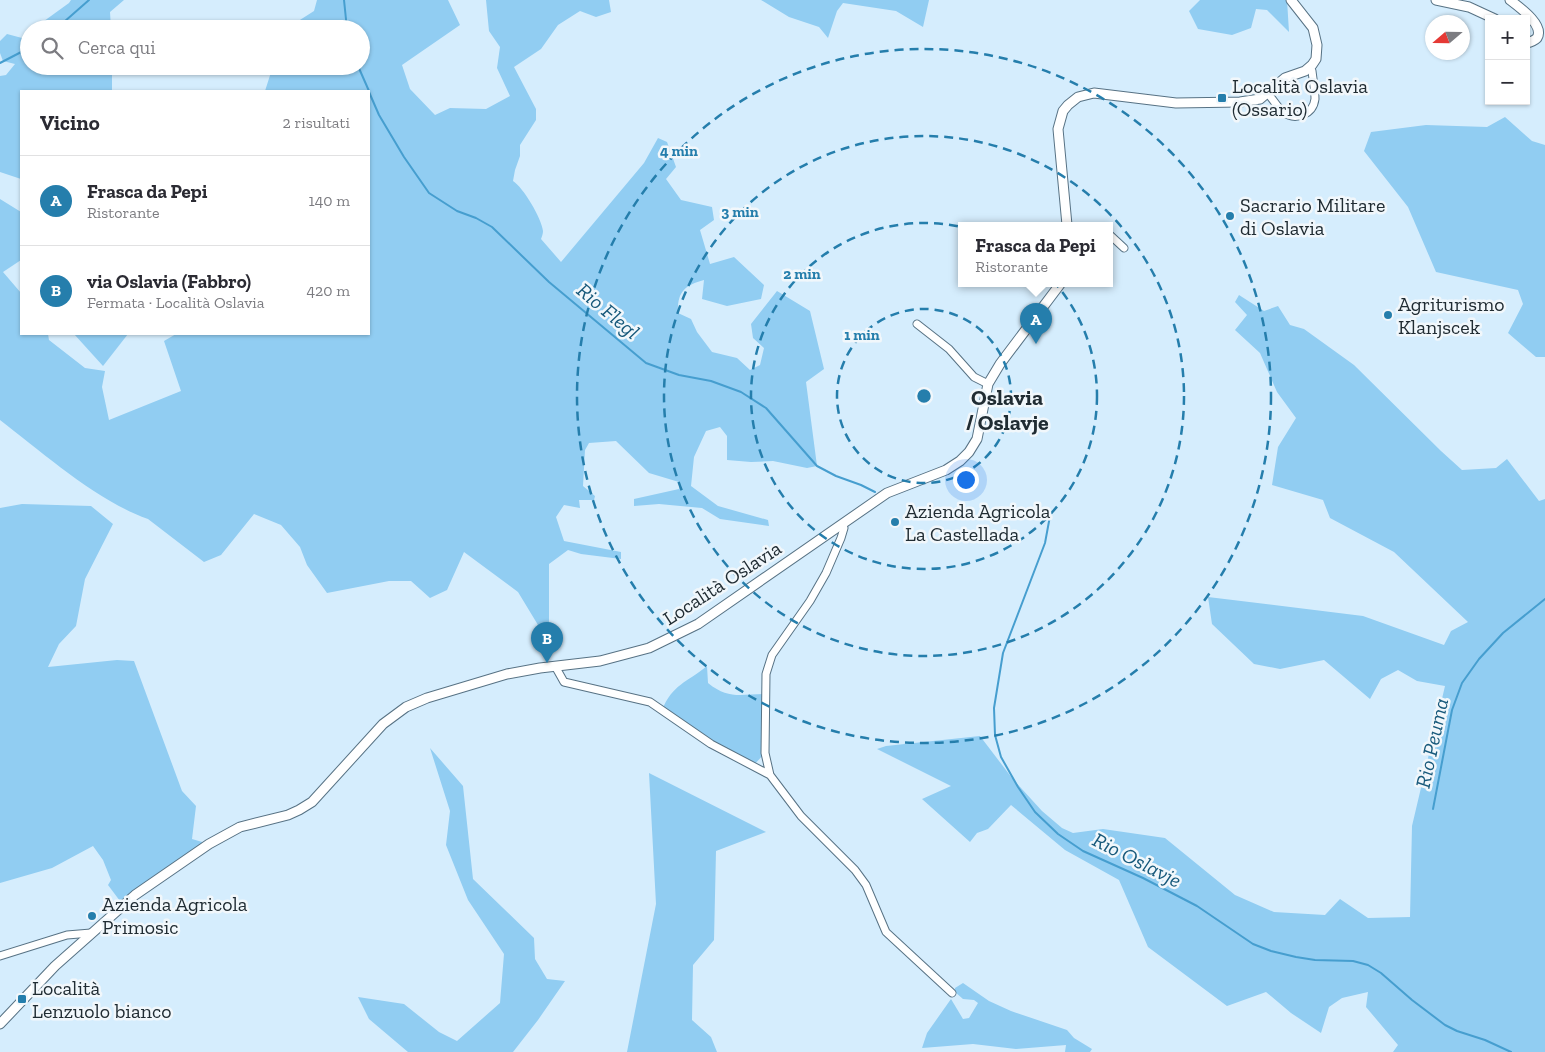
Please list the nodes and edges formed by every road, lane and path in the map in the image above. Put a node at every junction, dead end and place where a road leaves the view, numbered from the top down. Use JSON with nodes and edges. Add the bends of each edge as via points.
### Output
{"nodes":[{"id":1,"x":1291,"y":0,"type":"edge"},
{"id":2,"x":1436,"y":0,"type":"edge"},
{"id":3,"x":1510,"y":0,"type":"edge"},
{"id":4,"x":1487,"y":15,"type":"edge"},
{"id":5,"x":1526,"y":15,"type":"edge"},
{"id":6,"x":1530,"y":18,"type":"edge"},
{"id":7,"x":1530,"y":42,"type":"edge"},
{"id":8,"x":1310,"y":68,"type":"junction"},
{"id":9,"x":1268,"y":94,"type":"junction"},
{"id":10,"x":1067,"y":222,"type":"edge"},
{"id":11,"x":1113,"y":234,"type":"edge"},
{"id":12,"x":1124,"y":248,"type":"dead end"},
{"id":13,"x":1058,"y":287,"type":"edge"},
{"id":14,"x":917,"y":324,"type":"dead end"},
{"id":15,"x":988,"y":384,"type":"junction"},
{"id":16,"x":842,"y":524,"type":"junction"},
{"id":17,"x":555,"y":666,"type":"junction"},
{"id":18,"x":765,"y":753,"type":"junction"},
{"id":19,"x":753,"y":766,"type":"junction"},
{"id":20,"x":770,"y":775,"type":"junction"},
{"id":21,"x":91,"y":933,"type":"junction"},
{"id":22,"x":0,"y":956,"type":"edge"},
{"id":23,"x":952,"y":993,"type":"dead end"},
{"id":24,"x":0,"y":1024,"type":"edge"}],
"edges":[{"from":1,"to":8,"type":"street","via":[[1316,34],[1316,59]]},
{"from":2,"to":4,"type":"street","via":[[1470,7]]},
{"from":3,"to":5,"type":"street"},
{"from":6,"to":7,"type":"street","via":[[1539,33]]},
{"from":8,"to":9,"type":"street","via":[[1284,78]]},
{"from":8,"to":9,"type":"street","via":[[1315,98],[1306,114],[1285,113]]},
{"from":9,"to":10,"type":"street","via":[[1251,101],[1219,103],[1170,103],[1100,93],[1089,93],[1074,100],[1063,111],[1058,129]]},
{"from":11,"to":12,"type":"street"},
{"from":13,"to":15,"type":"street"},
{"from":14,"to":15,"type":"street","via":[[949,349],[974,377]]},
{"from":15,"to":16,"type":"street","name":"Località Oslavia","via":[[980,431],[969,452],[952,467],[881,496]]},
{"from":16,"to":17,"type":"street","name":"Località Oslavia","via":[[688,630],[631,654]]},
{"from":16,"to":18,"type":"street","via":[[841,538],[826,574],[772,655],[766,674]]},
{"from":17,"to":19,"type":"street","via":[[564,682],[650,702],[711,744]]},
{"from":17,"to":21,"type":"street","name":"Località Oslavia","via":[[507,674],[412,704],[390,717],[312,802],[288,815],[240,827],[208,844],[136,895]]},
{"from":18,"to":19,"type":"street"},
{"from":18,"to":20,"type":"street"},
{"from":19,"to":20,"type":"street"},
{"from":20,"to":23,"type":"street","via":[[801,816],[855,870],[866,885],[886,932]]},
{"from":21,"to":22,"type":"street","via":[[67,936]]},
{"from":21,"to":24,"type":"street","name":"Località Oslavia","via":[[54,966]]}]}
